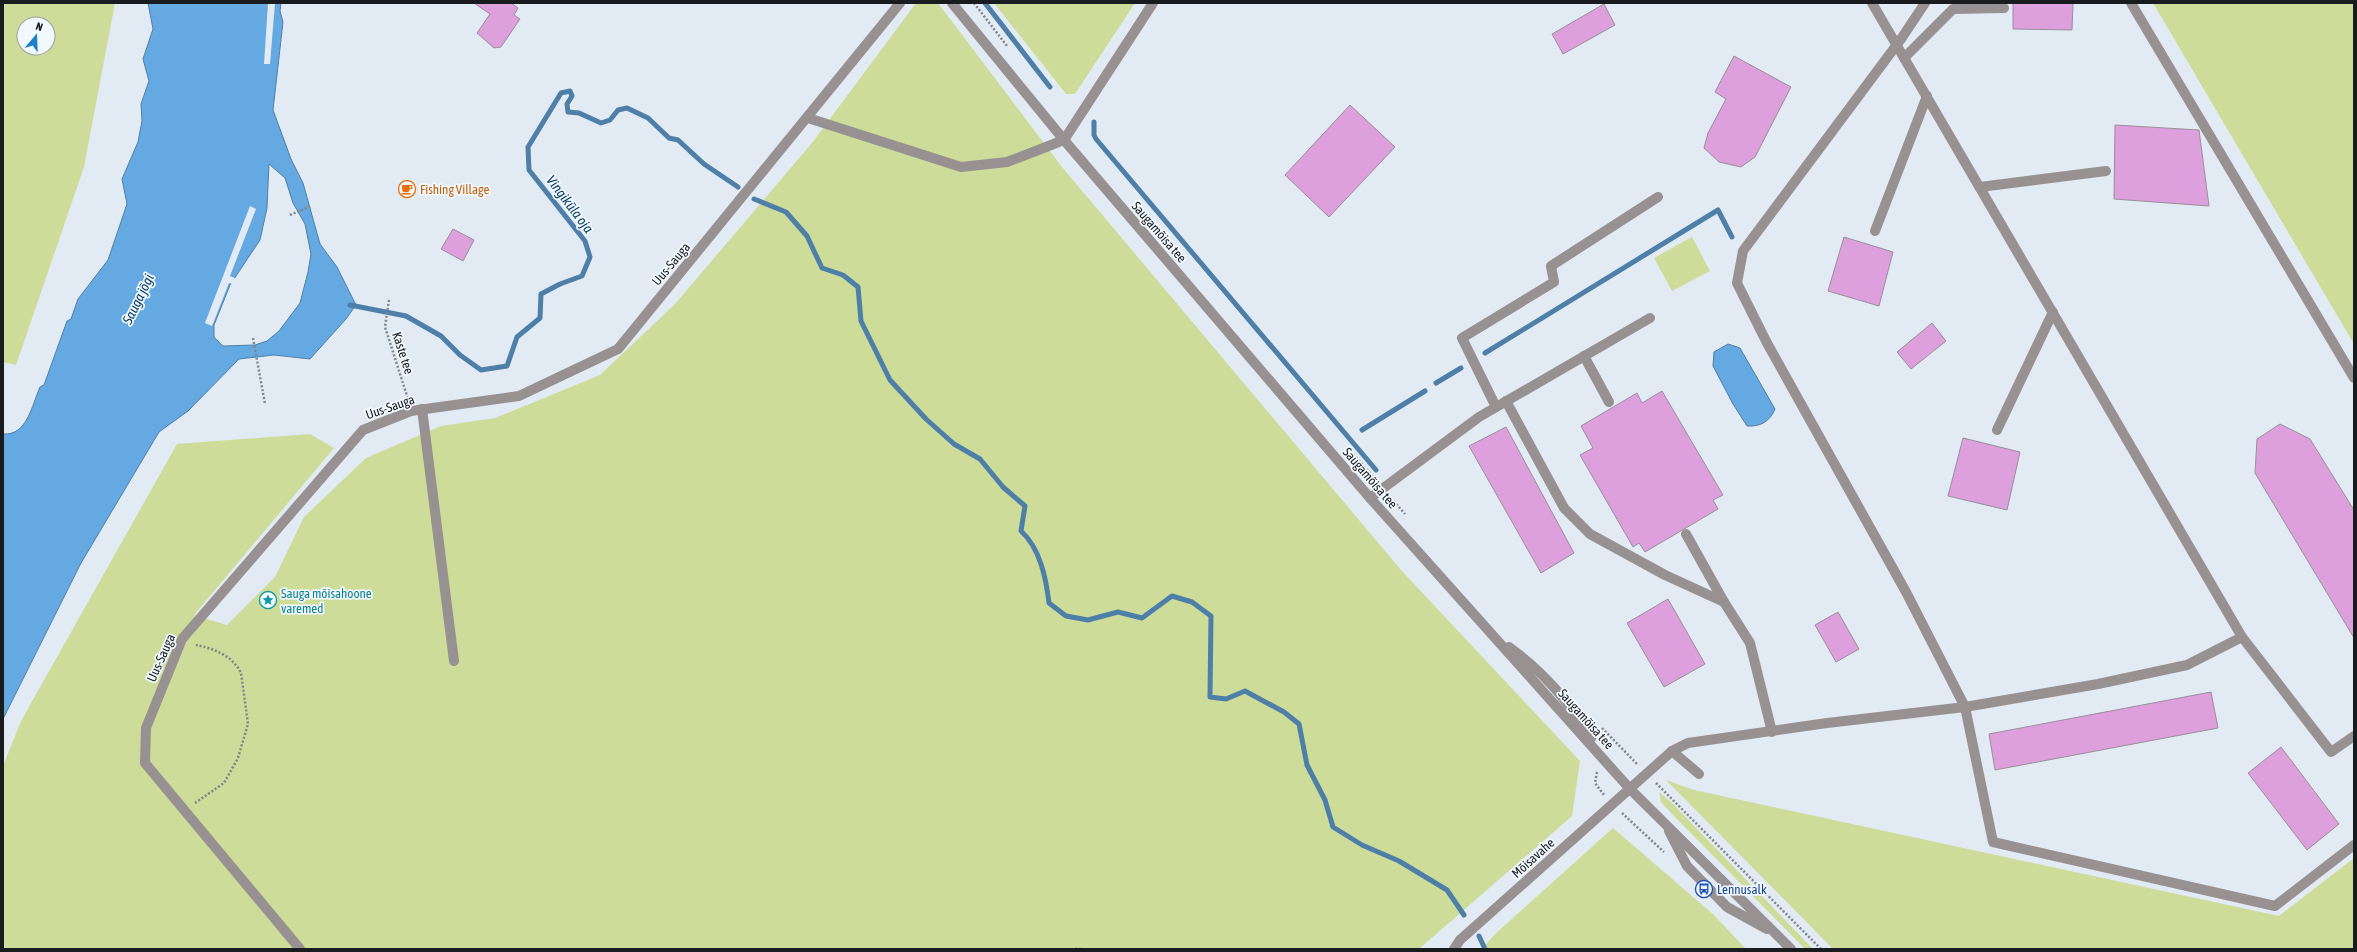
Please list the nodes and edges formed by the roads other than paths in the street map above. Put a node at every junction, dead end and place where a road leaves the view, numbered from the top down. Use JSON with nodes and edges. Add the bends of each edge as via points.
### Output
{"nodes":[{"id":1,"x":900,"y":3,"type":"edge"},
{"id":2,"x":952,"y":3,"type":"edge"},
{"id":3,"x":1153,"y":3,"type":"edge"},
{"id":4,"x":1872,"y":3,"type":"edge"},
{"id":5,"x":1925,"y":3,"type":"edge"},
{"id":6,"x":2131,"y":3,"type":"edge"},
{"id":7,"x":2004,"y":8,"type":"dead end"},
{"id":8,"x":1896,"y":45,"type":"junction"},
{"id":9,"x":1904,"y":58,"type":"junction"},
{"id":10,"x":1927,"y":96,"type":"junction"},
{"id":11,"x":808,"y":118,"type":"junction"},
{"id":12,"x":1064,"y":140,"type":"junction"},
{"id":13,"x":2106,"y":171,"type":"dead end"},
{"id":14,"x":1980,"y":187,"type":"junction"},
{"id":15,"x":1658,"y":197,"type":"dead end"},
{"id":16,"x":1875,"y":231,"type":"dead end"},
{"id":17,"x":2053,"y":312,"type":"junction"},
{"id":18,"x":1650,"y":318,"type":"dead end"},
{"id":19,"x":1584,"y":356,"type":"junction"},
{"id":20,"x":2354,"y":378,"type":"edge"},
{"id":21,"x":1506,"y":401,"type":"junction"},
{"id":22,"x":1609,"y":402,"type":"dead end"},
{"id":23,"x":1496,"y":407,"type":"junction"},
{"id":24,"x":422,"y":409,"type":"junction"},
{"id":25,"x":1997,"y":430,"type":"dead end"},
{"id":26,"x":1370,"y":498,"type":"junction"},
{"id":27,"x":1686,"y":534,"type":"dead end"},
{"id":28,"x":1724,"y":602,"type":"junction"},
{"id":29,"x":2242,"y":637,"type":"junction"},
{"id":30,"x":454,"y":661,"type":"dead end"},
{"id":31,"x":1965,"y":707,"type":"junction"},
{"id":32,"x":1772,"y":732,"type":"junction"},
{"id":33,"x":2354,"y":736,"type":"edge"},
{"id":34,"x":1672,"y":751,"type":"junction"},
{"id":35,"x":1699,"y":774,"type":"dead end"},
{"id":36,"x":1630,"y":789,"type":"junction"},
{"id":37,"x":1666,"y":824,"type":"junction"},
{"id":38,"x":2354,"y":845,"type":"edge"},
{"id":39,"x":1779,"y":935,"type":"junction"},
{"id":40,"x":300,"y":949,"type":"edge"},
{"id":41,"x":1454,"y":949,"type":"edge"},
{"id":42,"x":1791,"y":949,"type":"edge"}],
"edges":[{"from":1,"to":11,"type":"street","name":"Uus-Sauga"},
{"from":2,"to":12,"type":"street","name":"Saugamõisa tee"},
{"from":3,"to":12,"type":"street"},
{"from":4,"to":8,"type":"street"},
{"from":5,"to":8,"type":"street"},
{"from":6,"to":20,"type":"street"},
{"from":7,"to":9,"type":"street","via":[[1953,9]]},
{"from":8,"to":9,"type":"street"},
{"from":8,"to":31,"type":"street","via":[[1743,251],[1737,283],[1767,343],[1906,592]]},
{"from":9,"to":10,"type":"street"},
{"from":10,"to":14,"type":"street"},
{"from":10,"to":16,"type":"street"},
{"from":11,"to":12,"type":"street","via":[[961,167],[1007,162]]},
{"from":11,"to":24,"type":"street","name":"Uus-Sauga","via":[[618,349],[519,396]]},
{"from":12,"to":26,"type":"street","name":"Saugamõisa tee"},
{"from":13,"to":14,"type":"street"},
{"from":14,"to":17,"type":"street"},
{"from":15,"to":23,"type":"street","via":[[1551,266],[1554,282],[1462,338]]},
{"from":17,"to":25,"type":"street"},
{"from":17,"to":29,"type":"street"},
{"from":18,"to":19,"type":"street"},
{"from":19,"to":21,"type":"street"},
{"from":19,"to":22,"type":"street"},
{"from":21,"to":23,"type":"street"},
{"from":21,"to":28,"type":"street","via":[[1564,508],[1590,534],[1665,575]]},
{"from":23,"to":26,"type":"street"},
{"from":24,"to":30,"type":"street"},
{"from":24,"to":40,"type":"street","name":"Uus-Sauga","via":[[412,410],[363,430],[181,642],[146,728],[145,763]]},
{"from":26,"to":36,"type":"street","name":"Saugamõisa tee"},
{"from":27,"to":28,"type":"street"},
{"from":28,"to":32,"type":"street","via":[[1750,643]]},
{"from":29,"to":31,"type":"street","name":"Mõisavahe","via":[[2188,665],[2098,684]]},
{"from":29,"to":33,"type":"street","via":[[2331,752]]},
{"from":31,"to":32,"type":"street","name":"Mõisavahe"},
{"from":31,"to":38,"type":"street","via":[[1993,842],[2275,906]]},
{"from":32,"to":34,"type":"street","name":"Mõisavahe","via":[[1688,743]]},
{"from":34,"to":35,"type":"street"},
{"from":34,"to":36,"type":"street","name":"Mõisavahe"},
{"from":36,"to":37,"type":"street","name":"Saugamõisa tee"},
{"from":36,"to":41,"type":"street","name":"Mõisavahe","via":[[1460,940]]},
{"from":37,"to":39,"type":"street","name":"Saugamõisa tee"},
{"from":37,"to":39,"type":"street","via":[[1687,866],[1727,906]]},
{"from":39,"to":42,"type":"street","name":"Saugamõisa tee"}]}
